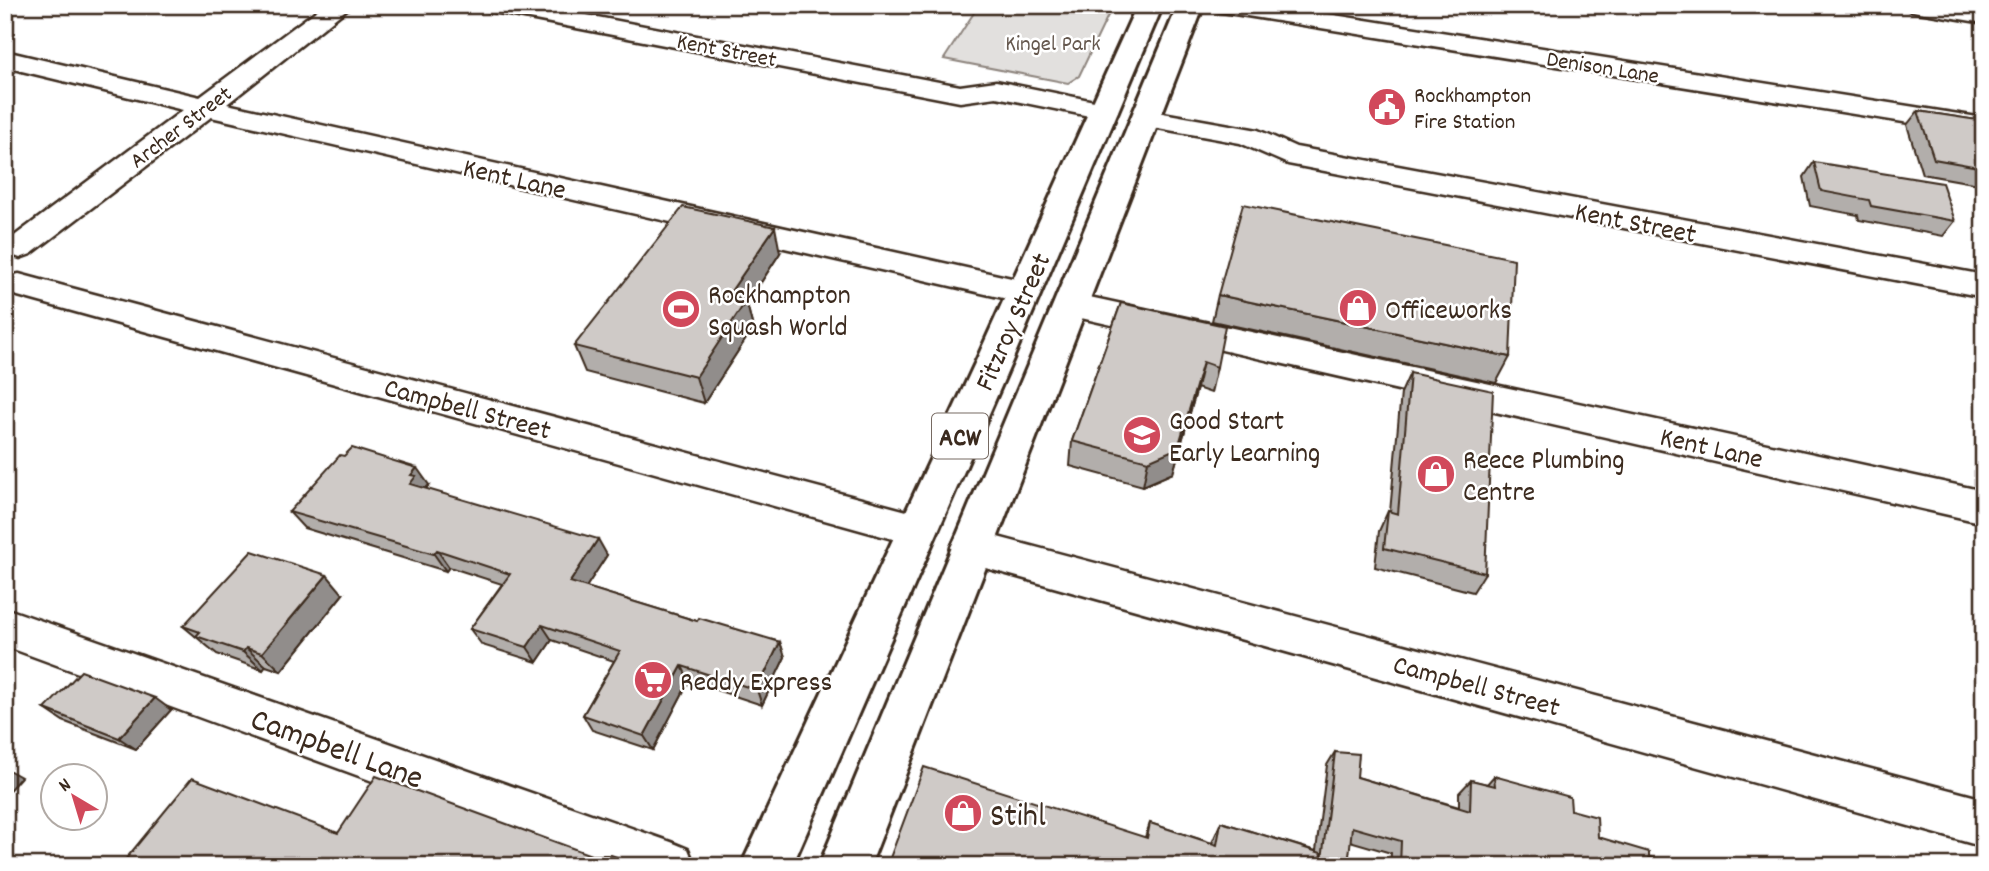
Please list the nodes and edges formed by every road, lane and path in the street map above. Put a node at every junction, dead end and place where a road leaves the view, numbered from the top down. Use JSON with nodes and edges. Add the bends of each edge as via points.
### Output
{"nodes":[{"id":1,"x":340,"y":5,"type":"edge"},
{"id":2,"x":493,"y":5,"type":"edge"},
{"id":3,"x":1150,"y":5,"type":"edge"},
{"id":4,"x":1191,"y":5,"type":"edge"},
{"id":5,"x":1222,"y":5,"type":"edge"},
{"id":6,"x":1918,"y":5,"type":"edge"},
{"id":7,"x":1978,"y":16,"type":"edge"},
{"id":8,"x":5,"y":59,"type":"edge"},
{"id":9,"x":205,"y":107,"type":"junction"},
{"id":10,"x":1100,"y":121,"type":"junction"},
{"id":11,"x":1984,"y":127,"type":"edge"},
{"id":12,"x":1142,"y":129,"type":"junction"},
{"id":13,"x":13,"y":247,"type":"edge"},
{"id":14,"x":1984,"y":286,"type":"edge"},
{"id":15,"x":12,"y":290,"type":"edge"},
{"id":16,"x":1025,"y":292,"type":"junction"},
{"id":17,"x":1071,"y":304,"type":"junction"},
{"id":18,"x":1984,"y":507,"type":"edge"},
{"id":19,"x":918,"y":530,"type":"junction"},
{"id":20,"x":971,"y":547,"type":"junction"},
{"id":21,"x":5,"y":627,"type":"edge"},
{"id":22,"x":1984,"y":823,"type":"edge"},
{"id":23,"x":844,"y":865,"type":"edge"},
{"id":24,"x":671,"y":866,"type":"edge"},
{"id":25,"x":766,"y":866,"type":"edge"}],
"edges":[{"from":1,"to":9,"type":"street","name":"Archer Street"},
{"from":2,"to":10,"type":"street","name":"Kent Street","via":[[960,94],[985,109]]},
{"from":3,"to":10,"type":"main road","name":"Fitzroy Street","number":"ACW"},
{"from":4,"to":12,"type":"main road","name":"Fitzroy Street","number":"ACW"},
{"from":5,"to":11,"type":"street","name":"Denison Lane"},
{"from":6,"to":7,"type":"street"},
{"from":8,"to":9,"type":"street","name":"Kent Lane"},
{"from":9,"to":13,"type":"street","name":"Archer Street"},
{"from":9,"to":16,"type":"street","name":"Kent Lane"},
{"from":10,"to":12,"type":"main road","name":"Kent Street"},
{"from":10,"to":16,"type":"main road","name":"Fitzroy Street","number":"ACW"},
{"from":12,"to":14,"type":"street","name":"Kent Street","via":[[1238,157],[1288,155]]},
{"from":12,"to":17,"type":"main road","name":"Fitzroy Street","number":"ACW"},
{"from":13,"to":15,"type":"street","via":[[30,253],[34,262]]},
{"from":15,"to":19,"type":"street","name":"Campbell Street"},
{"from":16,"to":19,"type":"main road","name":"Fitzroy Street","number":"ACW"},
{"from":17,"to":18,"type":"street","name":"Kent Lane"},
{"from":17,"to":20,"type":"main road","name":"Fitzroy Street","number":"ACW"},
{"from":19,"to":20,"type":"main road"},
{"from":19,"to":25,"type":"main road","name":"Fitzroy Street","number":"ACW"},
{"from":20,"to":22,"type":"street","name":"Campbell Street"},
{"from":20,"to":23,"type":"main road","name":"Fitzroy Street","number":"ACW"},
{"from":21,"to":24,"type":"street","name":"Campbell Lane"}]}
